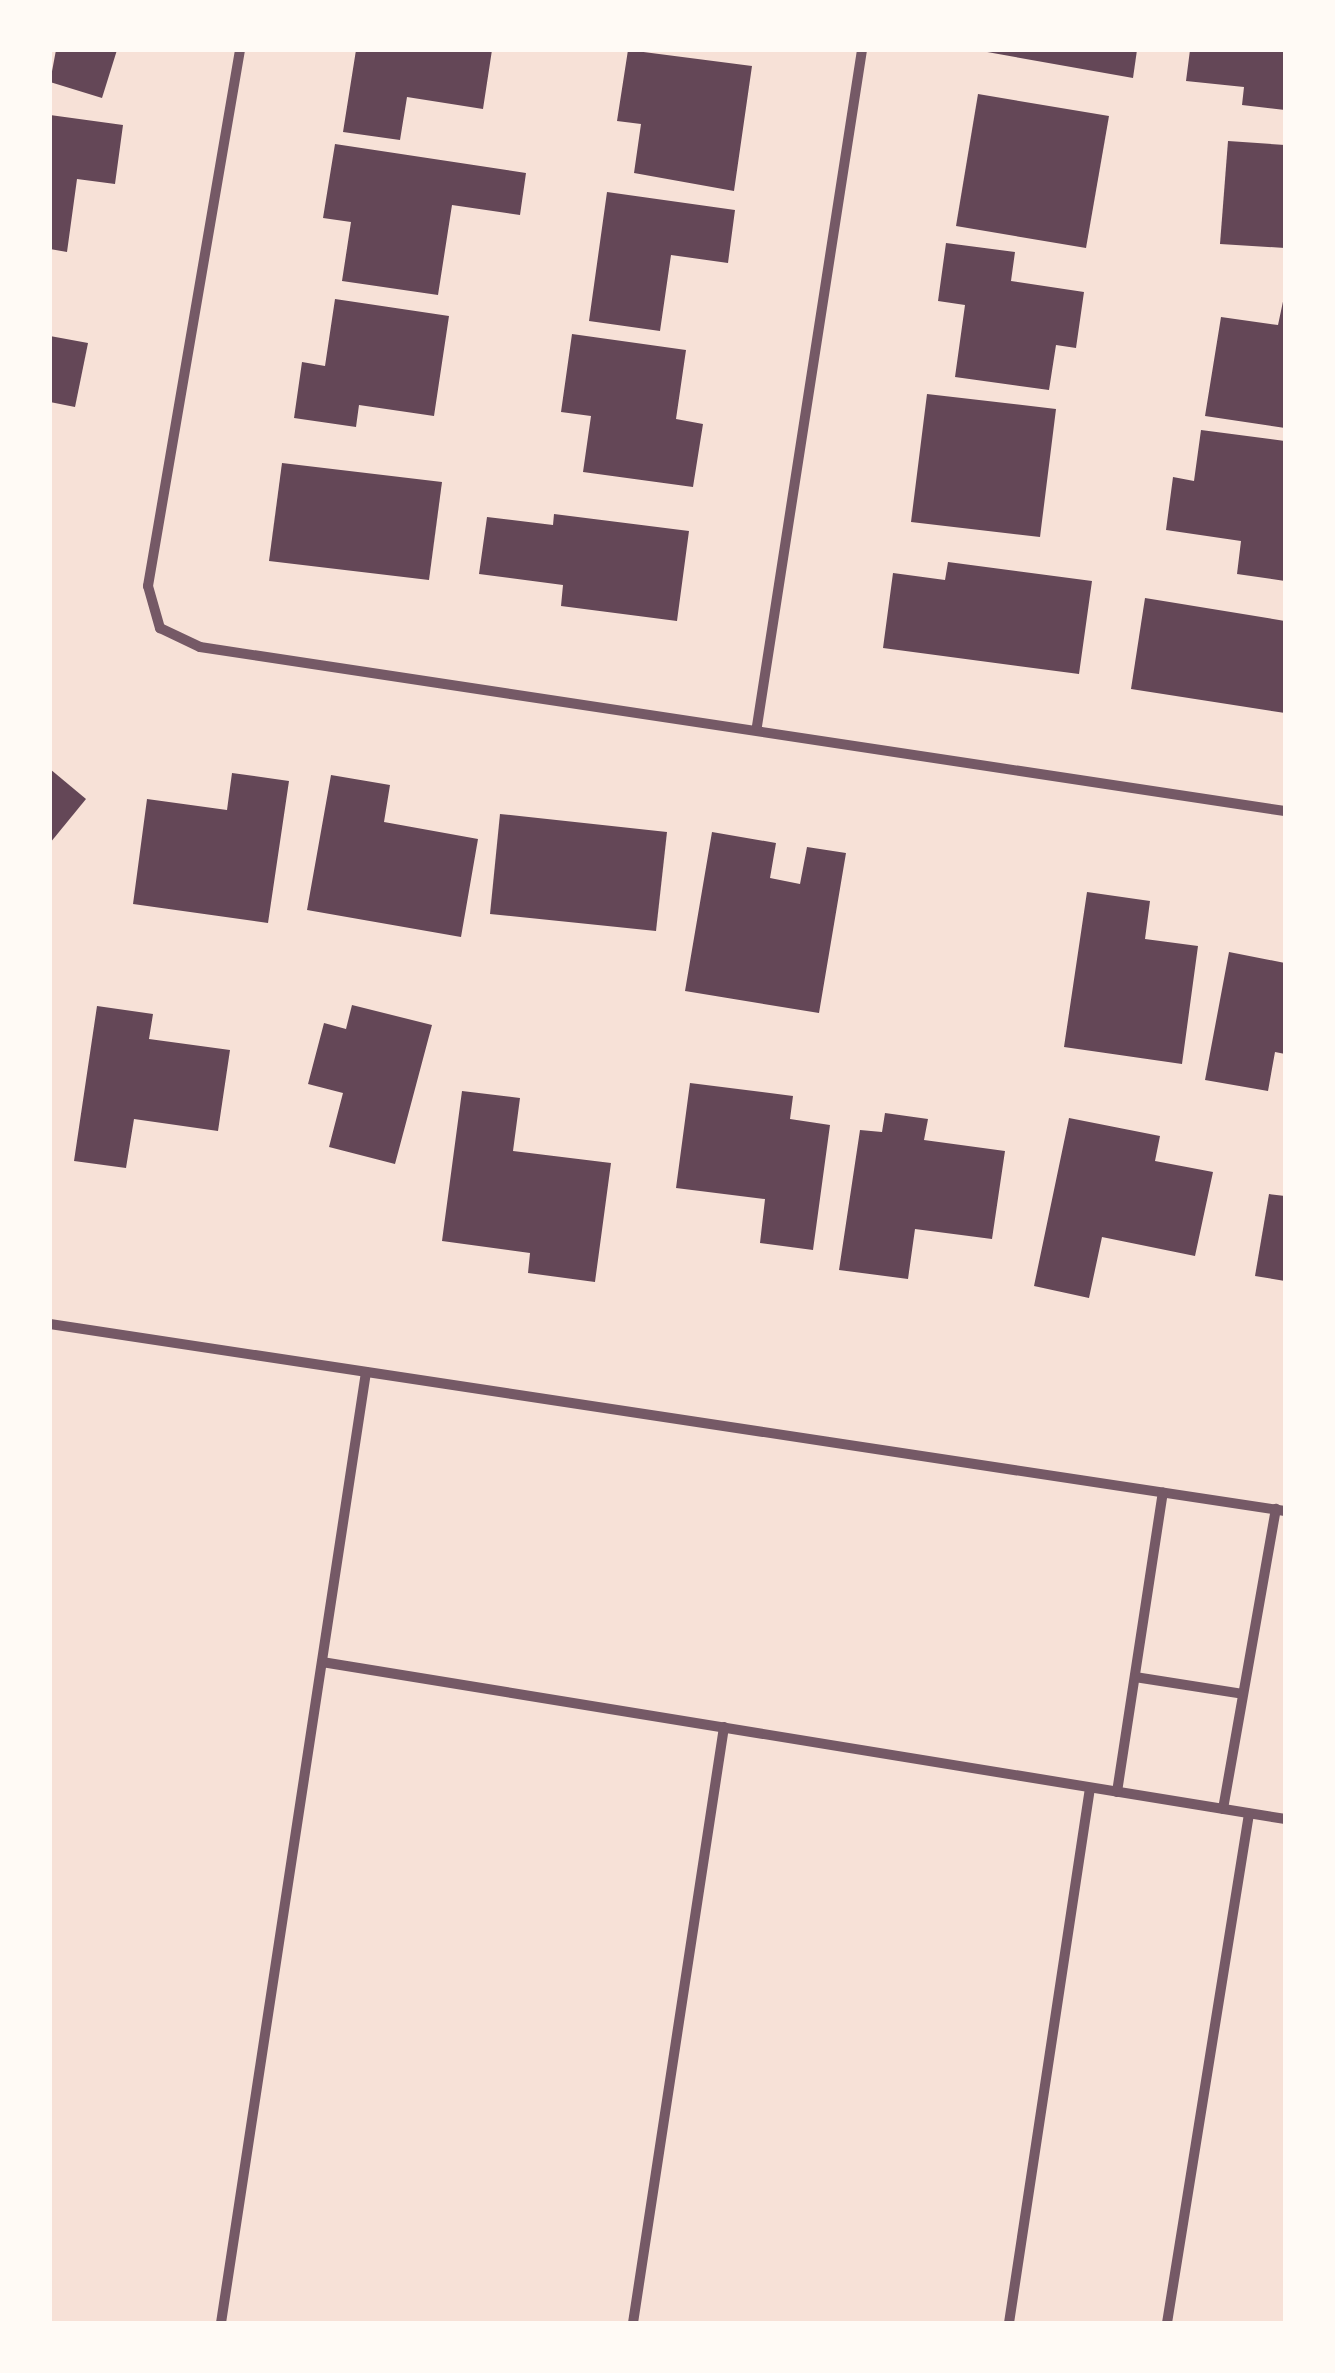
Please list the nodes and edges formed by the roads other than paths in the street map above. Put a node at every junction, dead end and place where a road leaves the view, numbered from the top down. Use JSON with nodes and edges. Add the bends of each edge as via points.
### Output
{"nodes":[{"id":1,"x":240,"y":50,"type":"edge"},
{"id":2,"x":862,"y":50,"type":"edge"},
{"id":3,"x":757,"y":726,"type":"junction"},
{"id":4,"x":1285,"y":811,"type":"edge"},
{"id":5,"x":50,"y":1324,"type":"edge"},
{"id":6,"x":366,"y":1372,"type":"junction"},
{"id":7,"x":1163,"y":1493,"type":"junction"},
{"id":8,"x":1280,"y":1510,"type":"edge"},
{"id":9,"x":322,"y":1662,"type":"junction"},
{"id":10,"x":1135,"y":1677,"type":"junction"},
{"id":11,"x":1243,"y":1694,"type":"junction"},
{"id":12,"x":724,"y":1727,"type":"junction"},
{"id":13,"x":1090,"y":1788,"type":"junction"},
{"id":14,"x":1118,"y":1792,"type":"junction"},
{"id":15,"x":1223,"y":1809,"type":"junction"},
{"id":16,"x":1249,"y":1814,"type":"junction"},
{"id":17,"x":1285,"y":1820,"type":"edge"},
{"id":18,"x":221,"y":2323,"type":"edge"},
{"id":19,"x":633,"y":2323,"type":"edge"},
{"id":20,"x":1009,"y":2323,"type":"edge"},
{"id":21,"x":1167,"y":2323,"type":"edge"}],
"edges":[{"from":1,"to":3,"type":"street","via":[[148,586],[160,628],[200,647]]},
{"from":2,"to":3,"type":"street"},
{"from":3,"to":4,"type":"street"},
{"from":5,"to":6,"type":"street"},
{"from":6,"to":7,"type":"street"},
{"from":6,"to":9,"type":"street"},
{"from":7,"to":8,"type":"street"},
{"from":7,"to":10,"type":"street"},
{"from":8,"to":11,"type":"street"},
{"from":9,"to":12,"type":"street"},
{"from":9,"to":18,"type":"street"},
{"from":10,"to":11,"type":"street"},
{"from":10,"to":14,"type":"street"},
{"from":11,"to":15,"type":"street"},
{"from":12,"to":13,"type":"street"},
{"from":12,"to":19,"type":"street"},
{"from":13,"to":14,"type":"street"},
{"from":13,"to":20,"type":"street"},
{"from":14,"to":15,"type":"street"},
{"from":15,"to":16,"type":"street"},
{"from":16,"to":17,"type":"street"},
{"from":16,"to":21,"type":"street"}]}
